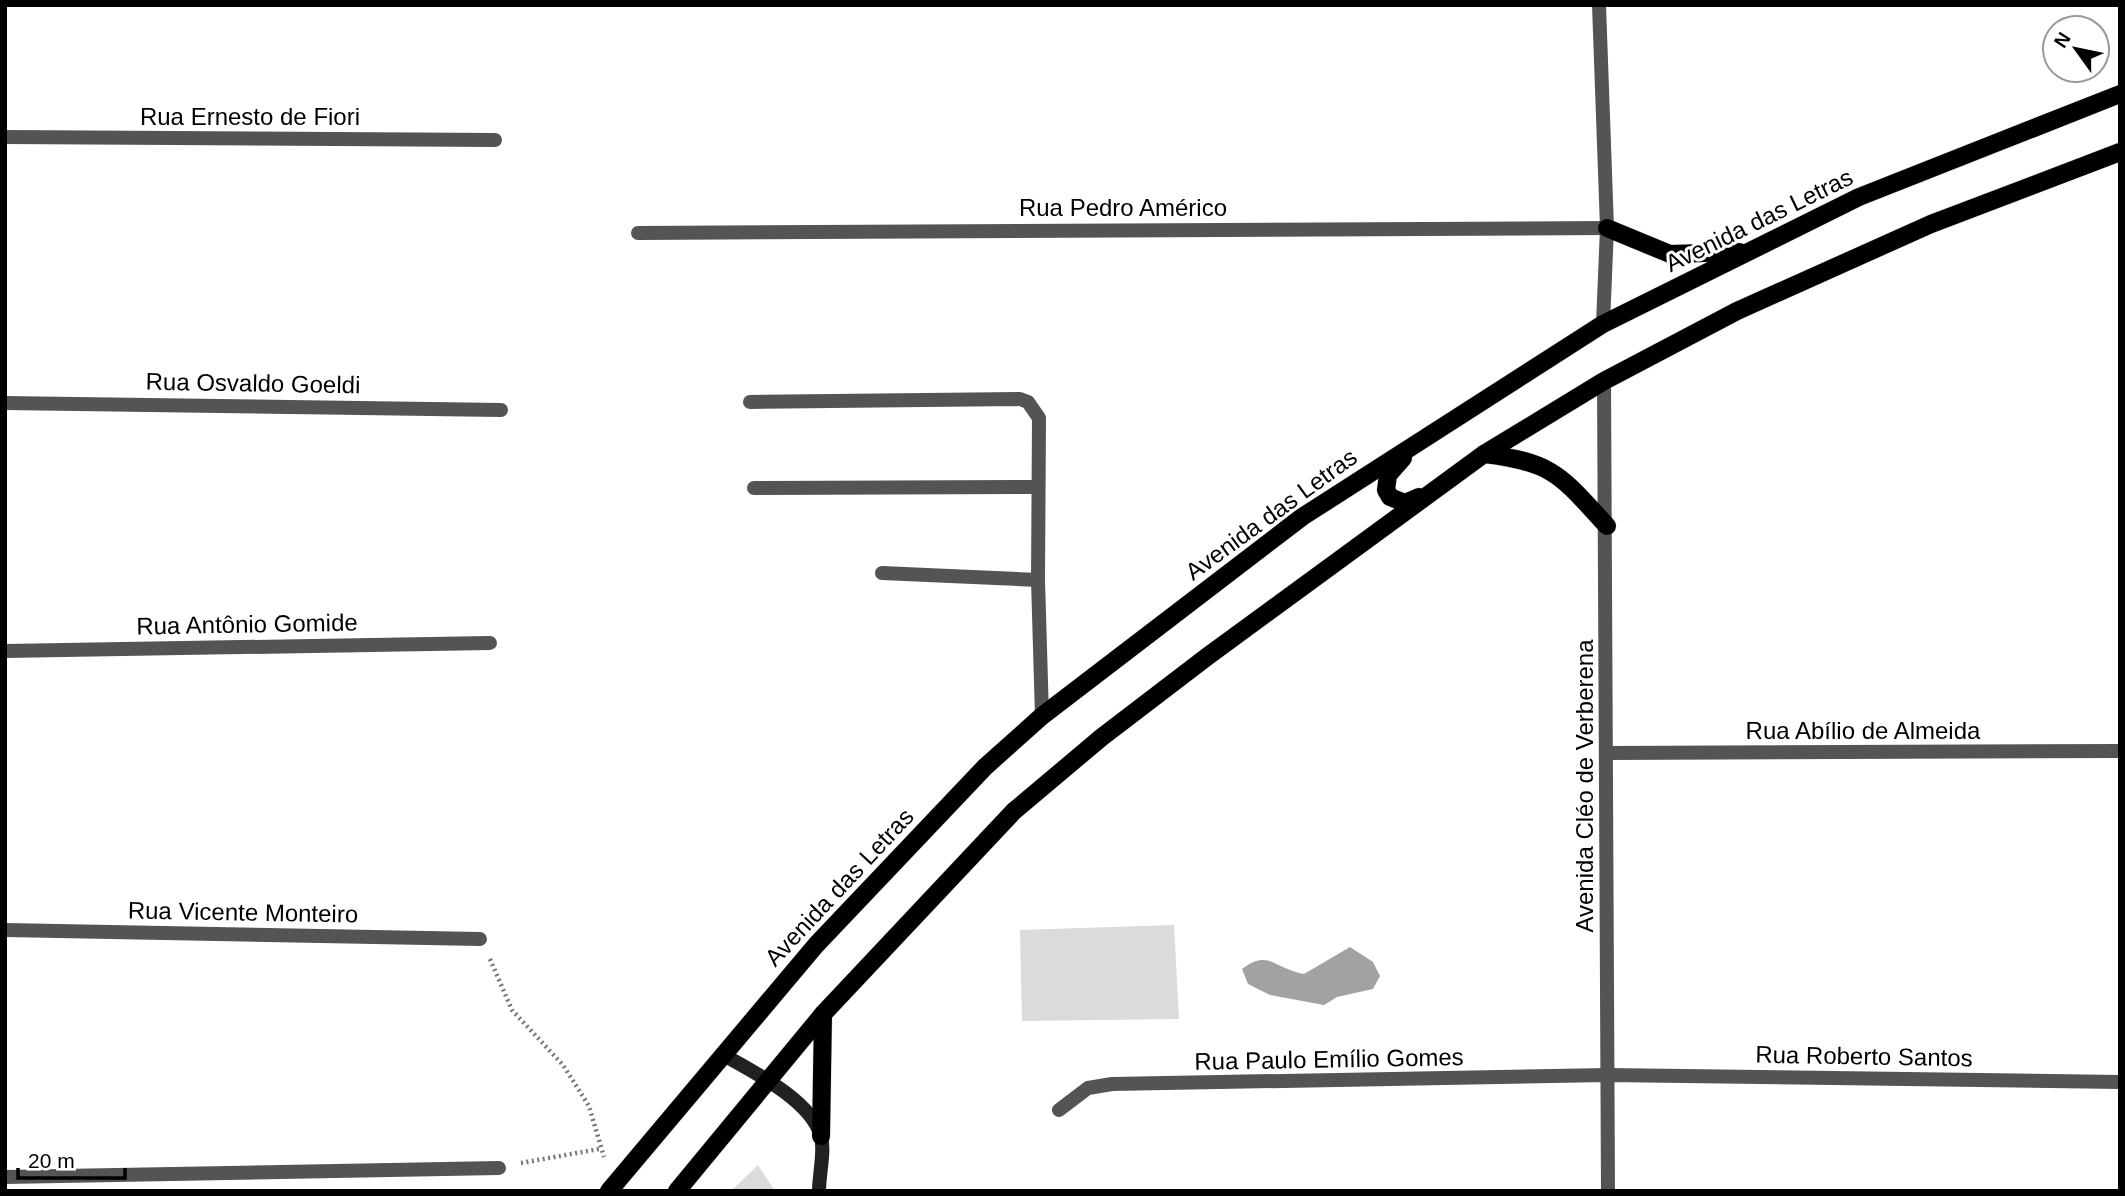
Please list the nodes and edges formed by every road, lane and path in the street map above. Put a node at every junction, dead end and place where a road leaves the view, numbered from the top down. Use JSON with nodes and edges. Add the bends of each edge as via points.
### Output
{"nodes":[{"id":1,"x":1599,"y":5,"type":"edge"},
{"id":2,"x":2120,"y":94,"type":"edge"},
{"id":3,"x":2120,"y":100,"type":"edge"},
{"id":4,"x":2085,"y":106,"type":"junction"},
{"id":5,"x":5,"y":137,"type":"edge"},
{"id":6,"x":495,"y":140,"type":"dead end"},
{"id":7,"x":2120,"y":150,"type":"edge"},
{"id":8,"x":1607,"y":228,"type":"junction"},
{"id":9,"x":638,"y":233,"type":"dead end"},
{"id":10,"x":1746,"y":252,"type":"junction"},
{"id":11,"x":1603,"y":324,"type":"junction"},
{"id":12,"x":1604,"y":381,"type":"junction"},
{"id":13,"x":5,"y":402,"type":"edge"},
{"id":14,"x":750,"y":402,"type":"dead end"},
{"id":15,"x":501,"y":410,"type":"dead end"},
{"id":16,"x":1419,"y":440,"type":"junction"},
{"id":17,"x":1484,"y":454,"type":"junction"},
{"id":18,"x":1441,"y":485,"type":"junction"},
{"id":19,"x":1038,"y":487,"type":"junction"},
{"id":20,"x":754,"y":488,"type":"dead end"},
{"id":21,"x":1607,"y":526,"type":"junction"},
{"id":22,"x":882,"y":573,"type":"dead end"},
{"id":23,"x":1038,"y":580,"type":"junction"},
{"id":24,"x":490,"y":643,"type":"dead end"},
{"id":25,"x":5,"y":650,"type":"edge"},
{"id":26,"x":1042,"y":716,"type":"junction"},
{"id":27,"x":2120,"y":751,"type":"edge"},
{"id":28,"x":1607,"y":754,"type":"junction"},
{"id":29,"x":5,"y":930,"type":"edge"},
{"id":30,"x":480,"y":939,"type":"joint"},
{"id":31,"x":823,"y":1014,"type":"junction"},
{"id":32,"x":722,"y":1054,"type":"junction"},
{"id":33,"x":1607,"y":1075,"type":"junction"},
{"id":34,"x":769,"y":1081,"type":"junction"},
{"id":35,"x":2120,"y":1082,"type":"edge"},
{"id":36,"x":1059,"y":1110,"type":"dead end"},
{"id":37,"x":821,"y":1136,"type":"junction"},
{"id":38,"x":599,"y":1149,"type":"junction"},
{"id":39,"x":607,"y":1163,"type":"dead end"},
{"id":40,"x":499,"y":1168,"type":"joint"},
{"id":41,"x":5,"y":1177,"type":"edge"},
{"id":42,"x":609,"y":1191,"type":"edge"},
{"id":43,"x":677,"y":1191,"type":"edge"},
{"id":44,"x":819,"y":1191,"type":"edge"},
{"id":45,"x":1608,"y":1191,"type":"edge"}],
"edges":[{"from":1,"to":8,"type":"street"},
{"from":2,"to":4,"type":"main road","name":"Avenida das Letras"},
{"from":3,"to":4,"type":"main road"},
{"from":4,"to":10,"type":"main road","name":"Avenida das Letras","via":[[1859,197]]},
{"from":5,"to":6,"type":"street","name":"Rua Ernesto de Fiori"},
{"from":7,"to":12,"type":"main road","via":[[1851,257]]},
{"from":8,"to":9,"type":"street","name":"Rua Pedro Américo"},
{"from":8,"to":10,"type":"main road","via":[[1670,254]]},
{"from":8,"to":11,"type":"street"},
{"from":10,"to":11,"type":"main road","name":"Avenida das Letras"},
{"from":11,"to":16,"type":"main road","name":"Avenida das Letras"},
{"from":12,"to":17,"type":"main road"},
{"from":12,"to":21,"type":"street","name":"Avenida Cléo de Verberena"},
{"from":13,"to":15,"type":"street","name":"Rua Osvaldo Goeldi"},
{"from":14,"to":19,"type":"street","via":[[1020,399],[1028,402],[1039,418]]},
{"from":16,"to":18,"type":"main road","via":[[1388,475],[1386,490],[1390,497],[1405,503]]},
{"from":16,"to":26,"type":"main road","name":"Avenida das Letras","via":[[1302,517]]},
{"from":17,"to":18,"type":"main road"},
{"from":17,"to":21,"type":"main road","via":[[1543,466],[1570,485]]},
{"from":18,"to":31,"type":"main road","via":[[1187,672],[1014,811]]},
{"from":19,"to":20,"type":"street"},
{"from":19,"to":23,"type":"street"},
{"from":21,"to":28,"type":"street","name":"Avenida Cléo de Verberena"},
{"from":22,"to":23,"type":"street"},
{"from":23,"to":26,"type":"street"},
{"from":24,"to":25,"type":"street","name":"Rua Antônio Gomide"},
{"from":26,"to":32,"type":"main road","name":"Avenida das Letras","via":[[985,767],[825,935]]},
{"from":27,"to":28,"type":"street","name":"Rua Abílio de Almeida"},
{"from":28,"to":33,"type":"street","name":"Avenida Cléo de Verberena"},
{"from":29,"to":30,"type":"street","name":"Rua Vicente Monteiro"},
{"from":30,"to":38,"type":"path","via":[[512,1010],[563,1065],[589,1106]]},
{"from":31,"to":34,"type":"main road"},
{"from":31,"to":37,"type":"main road"},
{"from":32,"to":34,"type":"main road"},
{"from":32,"to":42,"type":"main road","name":"Avenida das Letras"},
{"from":33,"to":35,"type":"street","name":"Rua Roberto Santos"},
{"from":33,"to":36,"type":"street","name":"Rua Paulo Emílio Gomes","via":[[1112,1084],[1088,1088]]},
{"from":33,"to":45,"type":"street","name":"Avenida Cléo de Verberena"},
{"from":34,"to":37,"type":"main road","via":[[795,1102]]},
{"from":34,"to":43,"type":"main road"},
{"from":37,"to":44,"type":"main road"},
{"from":38,"to":39,"type":"path"},
{"from":38,"to":40,"type":"path"},
{"from":40,"to":41,"type":"street"}]}
